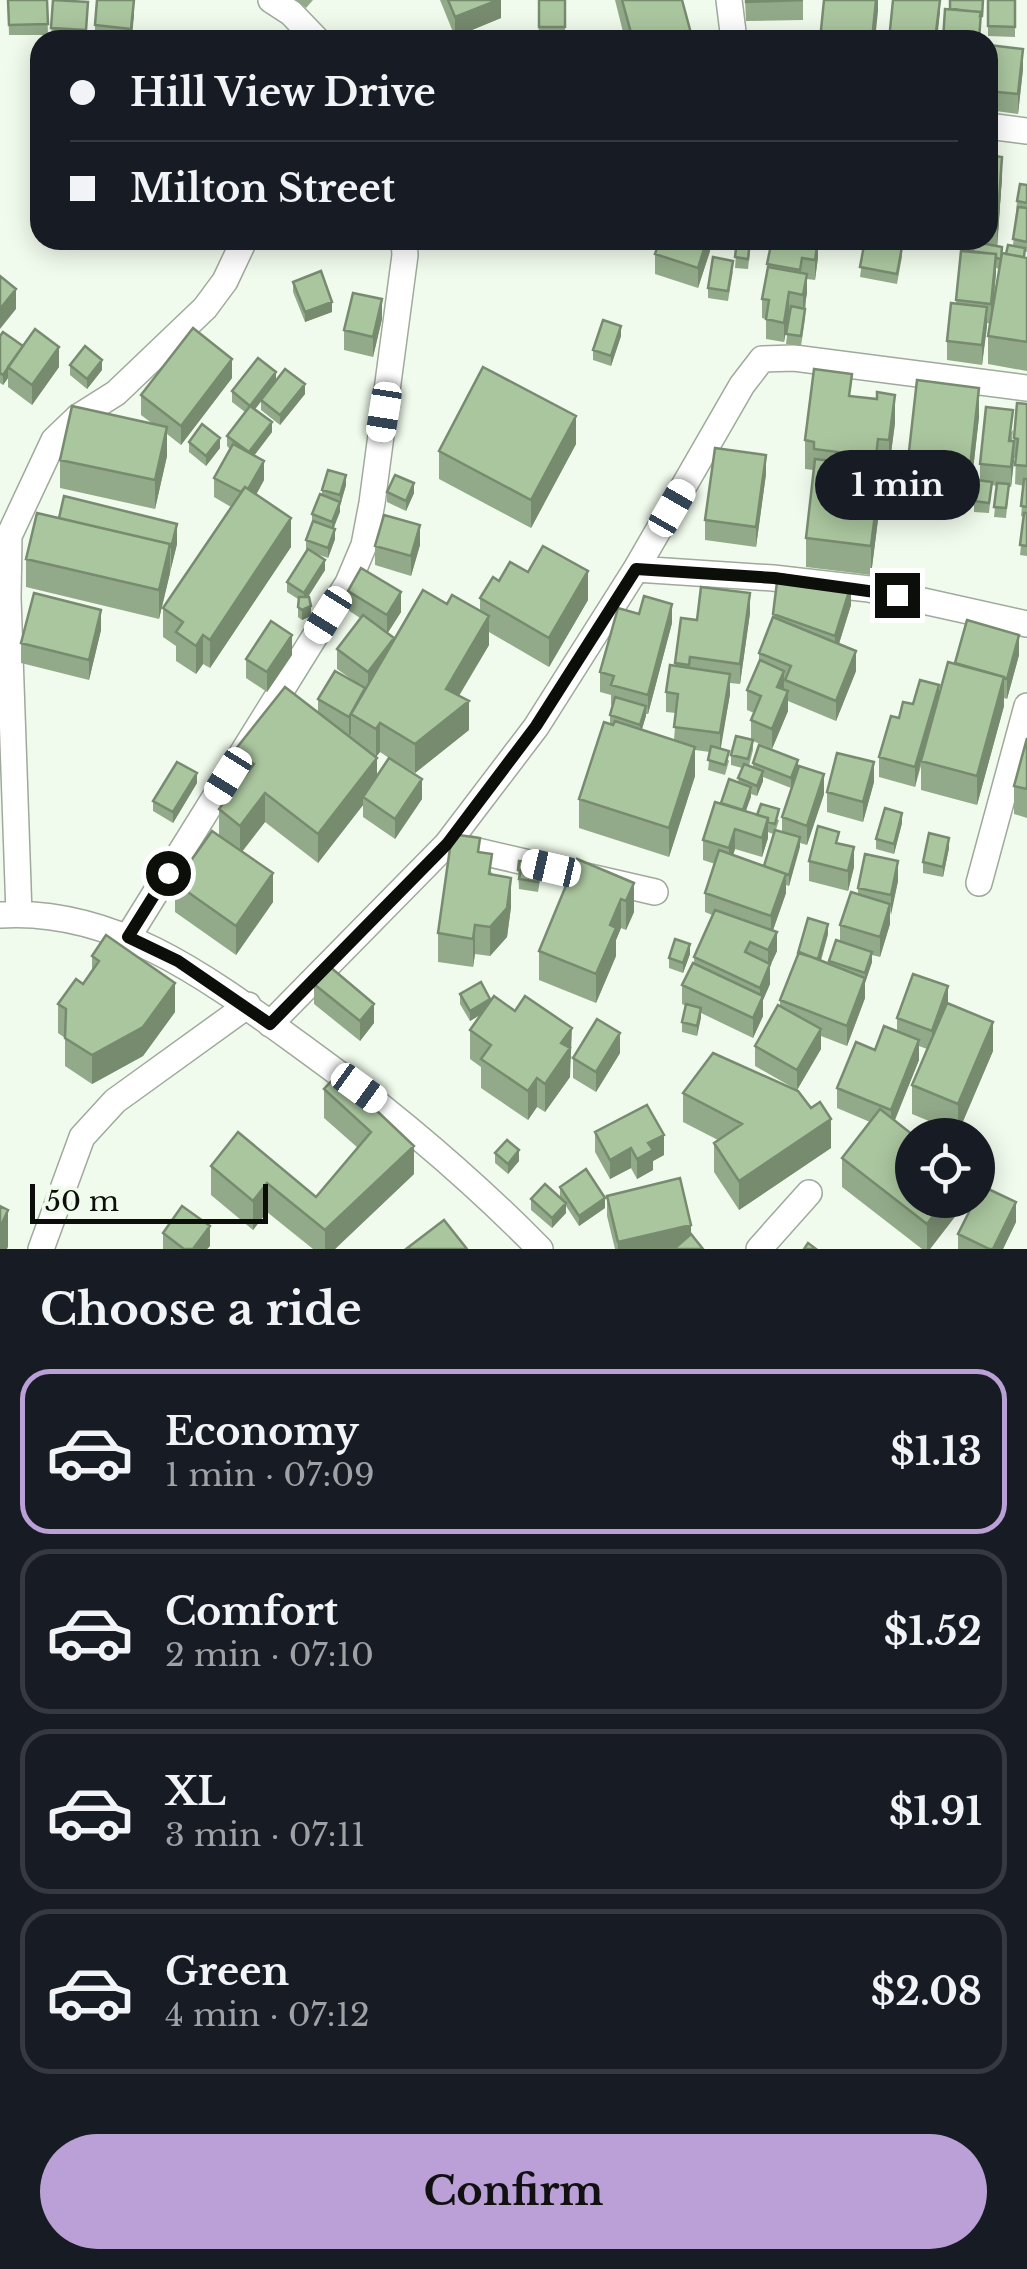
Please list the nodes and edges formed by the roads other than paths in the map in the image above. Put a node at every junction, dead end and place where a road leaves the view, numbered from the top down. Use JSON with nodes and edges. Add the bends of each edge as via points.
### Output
{"nodes":[{"id":1,"x":271,"y":0,"type":"edge"},
{"id":2,"x":729,"y":0,"type":"edge"},
{"id":3,"x":307,"y":30,"type":"edge"},
{"id":4,"x":733,"y":30,"type":"edge"},
{"id":5,"x":998,"y":128,"type":"edge"},
{"id":6,"x":1027,"y":132,"type":"edge"},
{"id":7,"x":240,"y":250,"type":"edge"},
{"id":8,"x":405,"y":250,"type":"edge"},
{"id":9,"x":1027,"y":388,"type":"edge"},
{"id":10,"x":636,"y":569,"type":"junction"},
{"id":11,"x":1027,"y":624,"type":"edge"},
{"id":12,"x":1027,"y":706,"type":"edge"},
{"id":13,"x":447,"y":844,"type":"junction"},
{"id":14,"x":979,"y":883,"type":"dead end"},
{"id":15,"x":655,"y":892,"type":"dead end"},
{"id":16,"x":10,"y":914,"type":"edge"},
{"id":17,"x":128,"y":937,"type":"junction"},
{"id":18,"x":248,"y":1005,"type":"junction"},
{"id":19,"x":270,"y":1024,"type":"junction"},
{"id":20,"x":810,"y":1193,"type":"dead end"},
{"id":21,"x":41,"y":1249,"type":"edge"},
{"id":22,"x":540,"y":1249,"type":"edge"},
{"id":23,"x":759,"y":1249,"type":"edge"}],
"edges":[{"from":1,"to":3,"type":"street"},
{"from":2,"to":4,"type":"street"},
{"from":5,"to":6,"type":"street"},
{"from":7,"to":16,"type":"street","via":[[205,308],[116,393],[54,440],[9,536]]},
{"from":8,"to":17,"type":"street","via":[[364,545],[348,583]]},
{"from":9,"to":10,"type":"street","via":[[762,359]]},
{"from":10,"to":11,"type":"street","via":[[869,589]]},
{"from":10,"to":13,"type":"street","via":[[545,712]]},
{"from":12,"to":14,"type":"street"},
{"from":13,"to":15,"type":"street"},
{"from":13,"to":19,"type":"street"},
{"from":16,"to":17,"type":"street"},
{"from":17,"to":18,"type":"street"},
{"from":18,"to":19,"type":"street"},
{"from":18,"to":21,"type":"street","via":[[115,1101],[82,1137]]},
{"from":19,"to":22,"type":"street","via":[[388,1110]]},
{"from":20,"to":23,"type":"street"}]}
